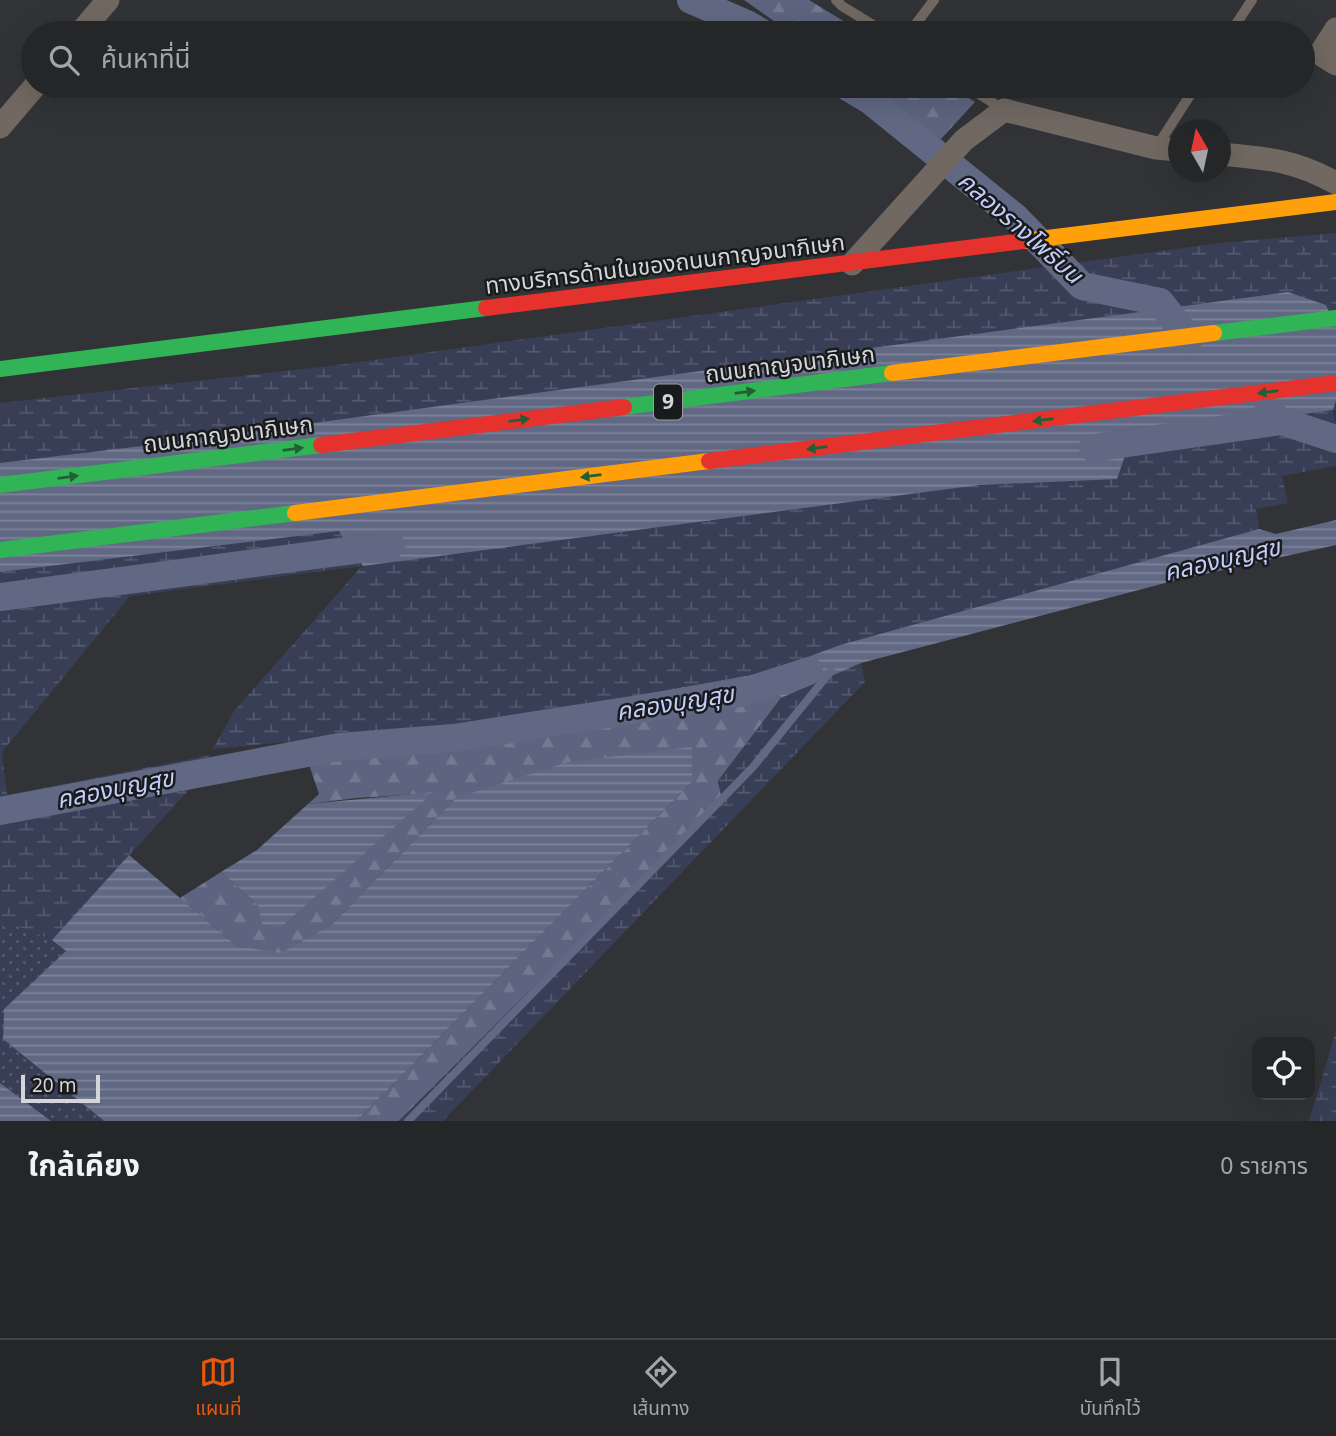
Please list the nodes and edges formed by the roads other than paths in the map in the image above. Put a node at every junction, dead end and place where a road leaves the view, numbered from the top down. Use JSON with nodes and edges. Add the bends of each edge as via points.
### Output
{"nodes":[{"id":1,"x":108,"y":0,"type":"edge"},
{"id":2,"x":836,"y":0,"type":"edge"},
{"id":3,"x":934,"y":0,"type":"edge"},
{"id":4,"x":1252,"y":0,"type":"edge"},
{"id":5,"x":90,"y":21,"type":"edge"},
{"id":6,"x":866,"y":21,"type":"edge"},
{"id":7,"x":918,"y":21,"type":"edge"},
{"id":8,"x":1238,"y":21,"type":"edge"},
{"id":9,"x":1336,"y":29,"type":"edge"},
{"id":10,"x":1336,"y":64,"type":"edge"},
{"id":11,"x":25,"y":98,"type":"edge"},
{"id":12,"x":986,"y":98,"type":"edge"},
{"id":13,"x":1190,"y":98,"type":"edge"},
{"id":14,"x":1004,"y":110,"type":"junction"},
{"id":15,"x":0,"y":127,"type":"edge"},
{"id":16,"x":1167,"y":149,"type":"edge"},
{"id":17,"x":1231,"y":155,"type":"edge"},
{"id":18,"x":1336,"y":183,"type":"edge"},
{"id":19,"x":1336,"y":202,"type":"edge"},
{"id":20,"x":852,"y":264,"type":"junction"},
{"id":21,"x":1336,"y":318,"type":"edge"},
{"id":22,"x":0,"y":369,"type":"edge"},
{"id":23,"x":1336,"y":383,"type":"edge"},
{"id":24,"x":0,"y":485,"type":"edge"},
{"id":25,"x":0,"y":550,"type":"edge"}],
"edges":[{"from":1,"to":5,"type":"street"},
{"from":2,"to":6,"type":"lane"},
{"from":3,"to":7,"type":"lane"},
{"from":4,"to":8,"type":"lane"},
{"from":9,"to":10,"type":"street","via":[[1320,54]]},
{"from":11,"to":15,"type":"street"},
{"from":12,"to":14,"type":"lane"},
{"from":13,"to":16,"type":"lane"},
{"from":14,"to":16,"type":"street"},
{"from":14,"to":20,"type":"street","via":[[964,140]]},
{"from":17,"to":18,"type":"street","via":[[1308,167]]},
{"from":19,"to":20,"type":"main road","name":"ทางบริการด้านในของถนนกาญจนาภิเษก"},
{"from":20,"to":22,"type":"main road","name":"ทางบริการด้านในของถนนกาญจนาภิเษก"},
{"from":24,"to":21,"type":"main road","name":"ถนนกาญจนาภิเษก","number":"9","one_way":true},
{"from":23,"to":25,"type":"main road","one_way":true}]}
